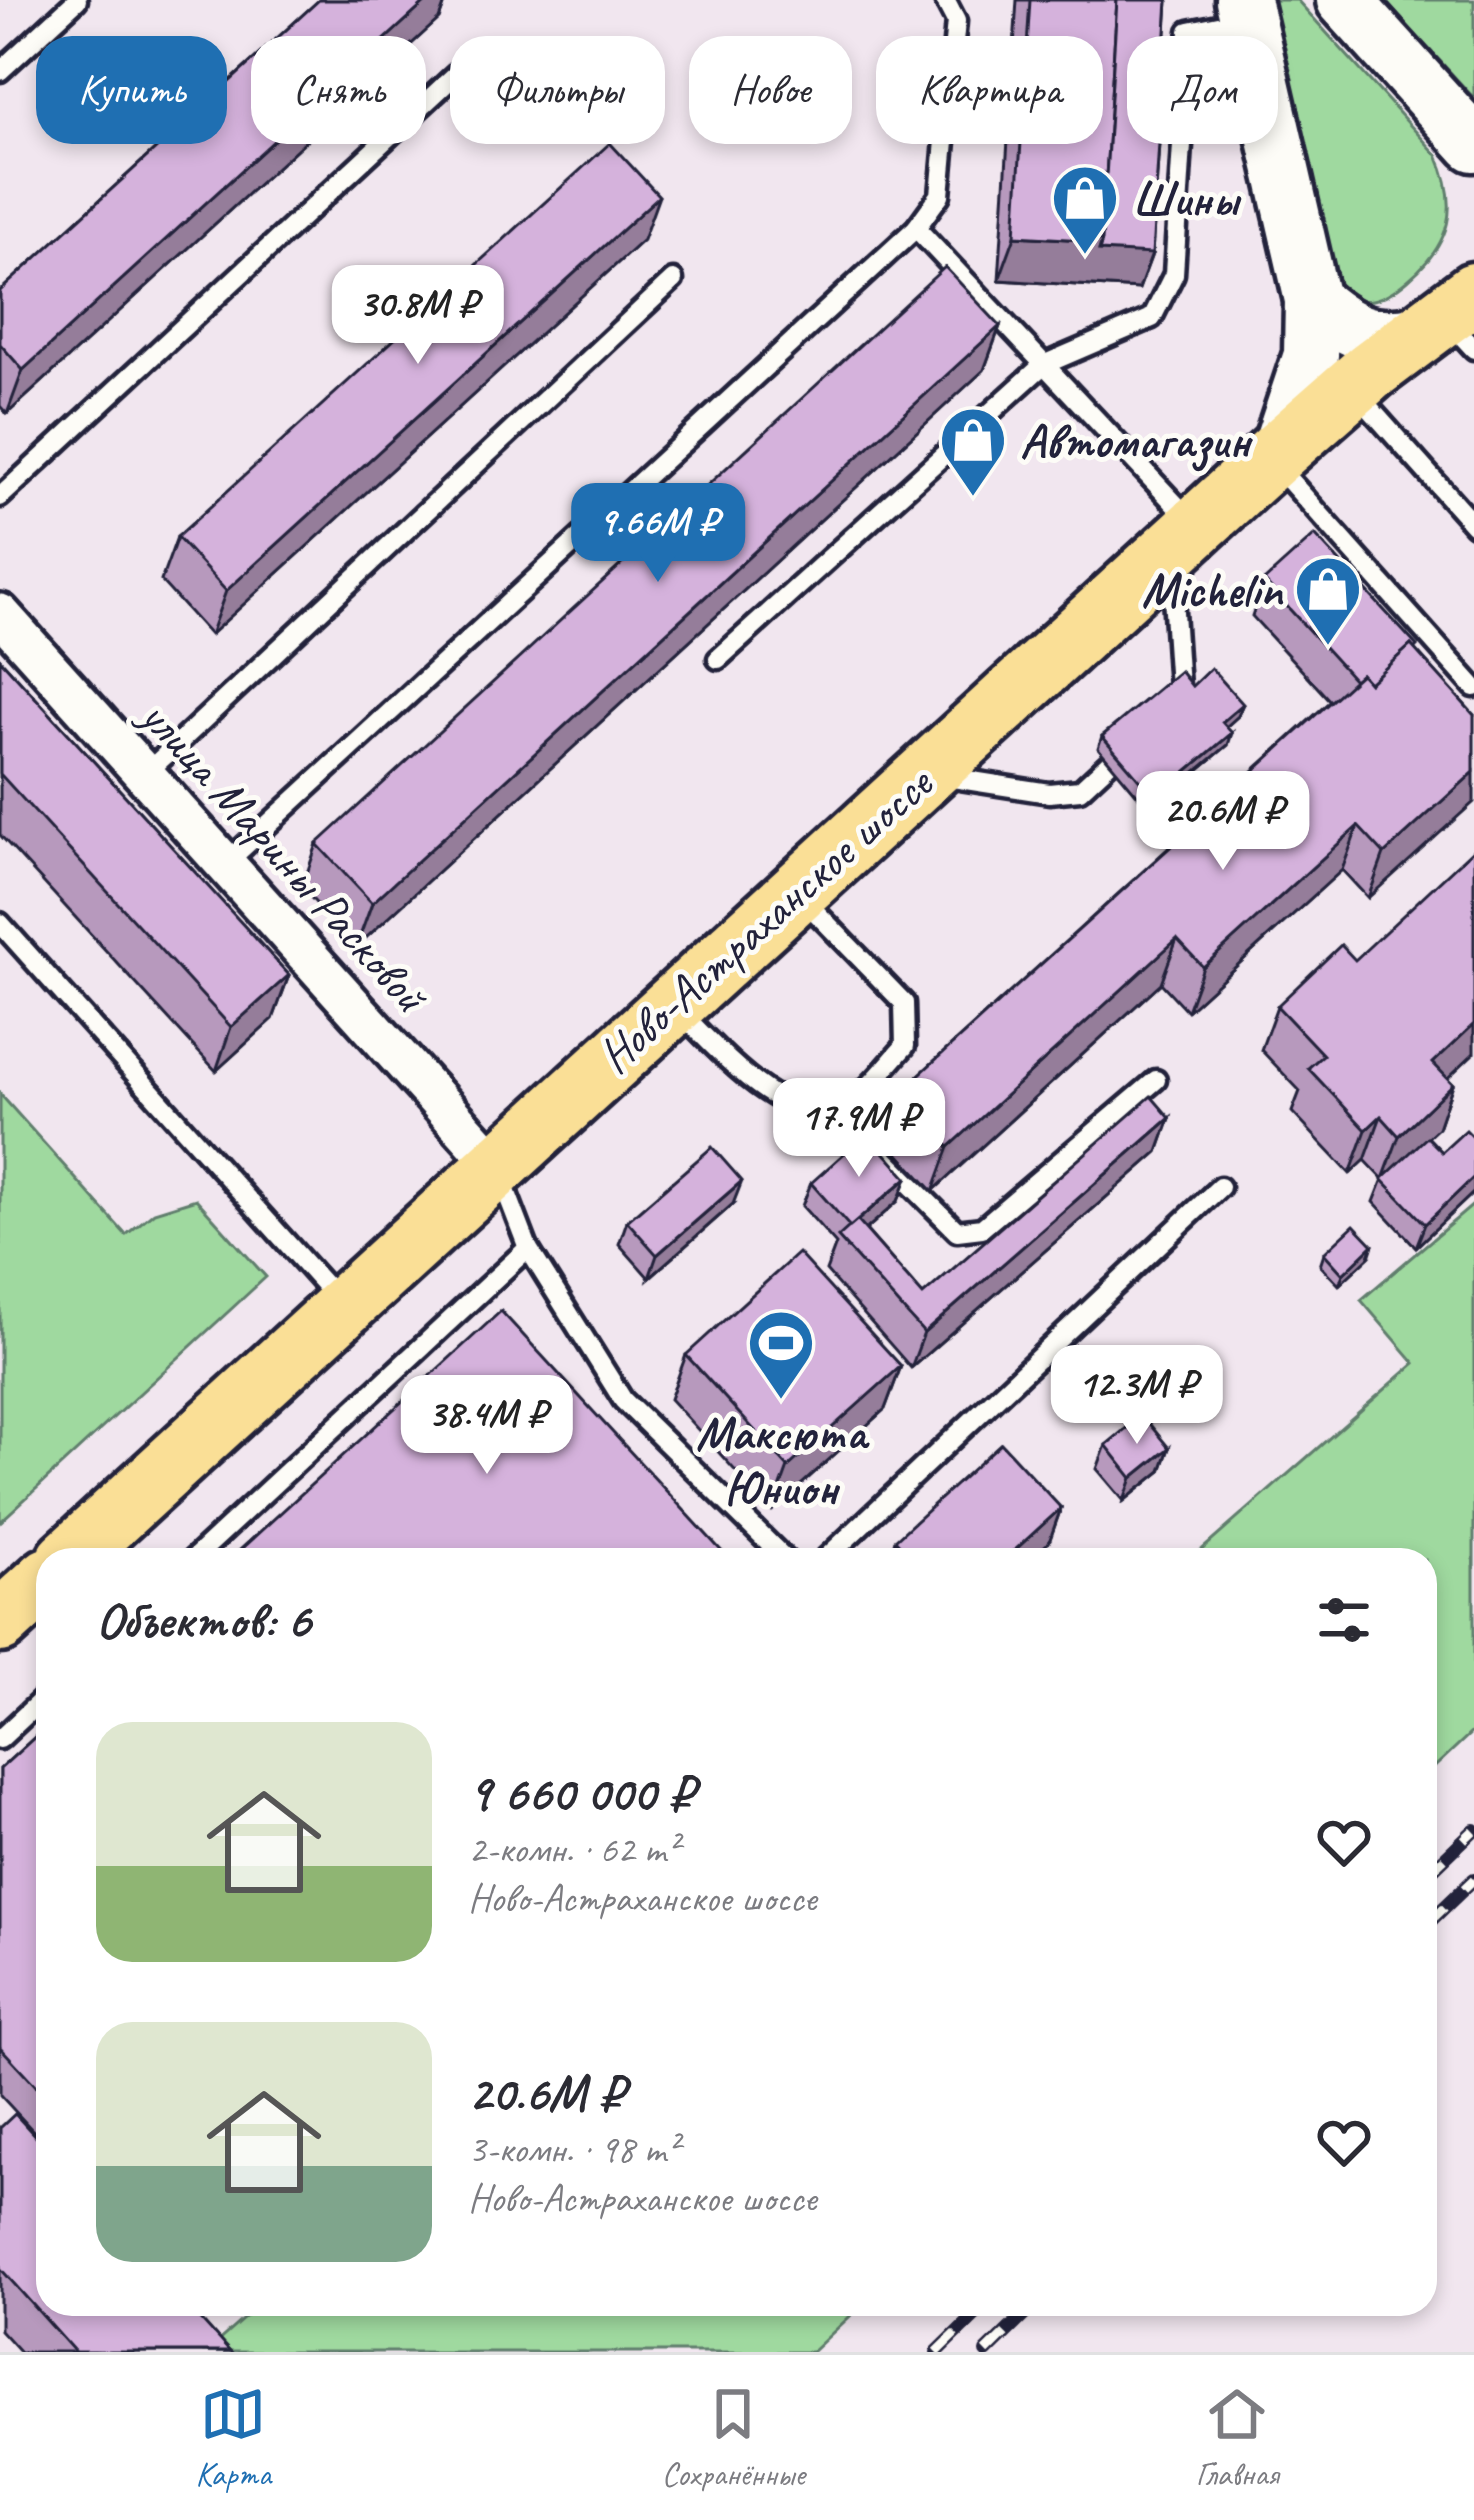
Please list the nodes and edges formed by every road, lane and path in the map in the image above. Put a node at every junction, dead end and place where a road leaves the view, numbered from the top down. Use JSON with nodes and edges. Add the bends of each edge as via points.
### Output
{"nodes":[{"id":1,"x":77,"y":0,"type":"edge"},
{"id":2,"x":945,"y":0,"type":"edge"},
{"id":3,"x":1343,"y":0,"type":"edge"},
{"id":4,"x":1245,"y":10,"type":"edge"},
{"id":5,"x":0,"y":71,"type":"edge"},
{"id":6,"x":450,"y":80,"type":"edge"},
{"id":7,"x":1472,"y":137,"type":"edge"},
{"id":8,"x":916,"y":228,"type":"junction"},
{"id":9,"x":673,"y":280,"type":"dead end"},
{"id":10,"x":1312,"y":300,"type":"junction"},
{"id":11,"x":1457,"y":313,"type":"edge"},
{"id":12,"x":1042,"y":365,"type":"junction"},
{"id":13,"x":1351,"y":387,"type":"junction"},
{"id":14,"x":1275,"y":455,"type":"junction"},
{"id":15,"x":0,"y":497,"type":"edge"},
{"id":16,"x":1474,"y":525,"type":"edge"},
{"id":17,"x":1183,"y":538,"type":"junction"},
{"id":18,"x":0,"y":614,"type":"edge"},
{"id":19,"x":718,"y":658,"type":"dead end"},
{"id":20,"x":1179,"y":687,"type":"edge"},
{"id":21,"x":1474,"y":687,"type":"edge"},
{"id":22,"x":1110,"y":762,"type":"edge"},
{"id":23,"x":923,"y":774,"type":"junction"},
{"id":24,"x":142,"y":777,"type":"junction"},
{"id":25,"x":225,"y":864,"type":"junction"},
{"id":26,"x":794,"y":891,"type":"junction"},
{"id":27,"x":0,"y":923,"type":"edge"},
{"id":28,"x":670,"y":1003,"type":"junction"},
{"id":29,"x":1156,"y":1080,"type":"dead end"},
{"id":30,"x":844,"y":1106,"type":"junction"},
{"id":31,"x":496,"y":1165,"type":"junction"},
{"id":32,"x":1220,"y":1187,"type":"dead end"},
{"id":33,"x":528,"y":1249,"type":"junction"},
{"id":34,"x":343,"y":1306,"type":"junction"},
{"id":35,"x":80,"y":1548,"type":"edge"},
{"id":36,"x":206,"y":1548,"type":"edge"},
{"id":37,"x":773,"y":1548,"type":"edge"},
{"id":38,"x":837,"y":1548,"type":"edge"},
{"id":39,"x":36,"y":1589,"type":"edge"},
{"id":40,"x":0,"y":1622,"type":"edge"},
{"id":41,"x":36,"y":1705,"type":"edge"},
{"id":42,"x":0,"y":1738,"type":"edge"}],
"edges":[{"from":1,"to":5,"type":"lane"},
{"from":2,"to":8,"type":"lane","via":[[956,20],[940,195]]},
{"from":3,"to":7,"type":"main road"},
{"from":4,"to":10,"type":"main road"},
{"from":4,"to":12,"type":"lane","via":[[1189,31],[1174,274],[1152,317]]},
{"from":6,"to":15,"type":"lane"},
{"from":8,"to":12,"type":"lane"},
{"from":8,"to":25,"type":"lane"},
{"from":9,"to":24,"type":"lane"},
{"from":10,"to":11,"type":"main road","via":[[1346,329],[1394,338]]},
{"from":10,"to":14,"type":"main road","via":[[1311,355]]},
{"from":11,"to":13,"type":"main road","name":"Ново-Астраханское шоссе"},
{"from":12,"to":17,"type":"lane"},
{"from":12,"to":19,"type":"lane"},
{"from":13,"to":14,"type":"main road","name":"Ново-Астраханское шоссе"},
{"from":13,"to":16,"type":"lane"},
{"from":14,"to":17,"type":"main road","name":"Ново-Астраханское шоссе"},
{"from":14,"to":21,"type":"lane"},
{"from":17,"to":20,"type":"lane"},
{"from":17,"to":23,"type":"main road","name":"Ново-Астраханское шоссе"},
{"from":18,"to":24,"type":"street","name":"улица Марины Расковой"},
{"from":22,"to":23,"type":"lane","via":[[1080,790],[1049,794]]},
{"from":23,"to":26,"type":"main road","name":"Ново-Астраханское шоссе"},
{"from":24,"to":25,"type":"street","name":"улица Марины Расковой"},
{"from":25,"to":31,"type":"street","name":"улица Марины Расковой"},
{"from":26,"to":28,"type":"main road","name":"Ново-Астраханское шоссе"},
{"from":26,"to":30,"type":"lane","via":[[904,1003],[905,1046]]},
{"from":27,"to":34,"type":"lane"},
{"from":28,"to":30,"type":"lane","via":[[781,1100],[806,1111]]},
{"from":28,"to":31,"type":"main road","name":"Ново-Астраханское шоссе"},
{"from":29,"to":30,"type":"lane","via":[[970,1233],[957,1231],[873,1147]]},
{"from":31,"to":33,"type":"lane"},
{"from":31,"to":34,"type":"main road","name":"Ново-Астраханское шоссе"},
{"from":32,"to":38,"type":"lane"},
{"from":33,"to":36,"type":"lane"},
{"from":33,"to":37,"type":"lane","via":[[622,1400]]},
{"from":34,"to":35,"type":"main road","name":"Ново-Астраханское шоссе"},
{"from":39,"to":40,"type":"main road"},
{"from":41,"to":42,"type":"lane"}]}
